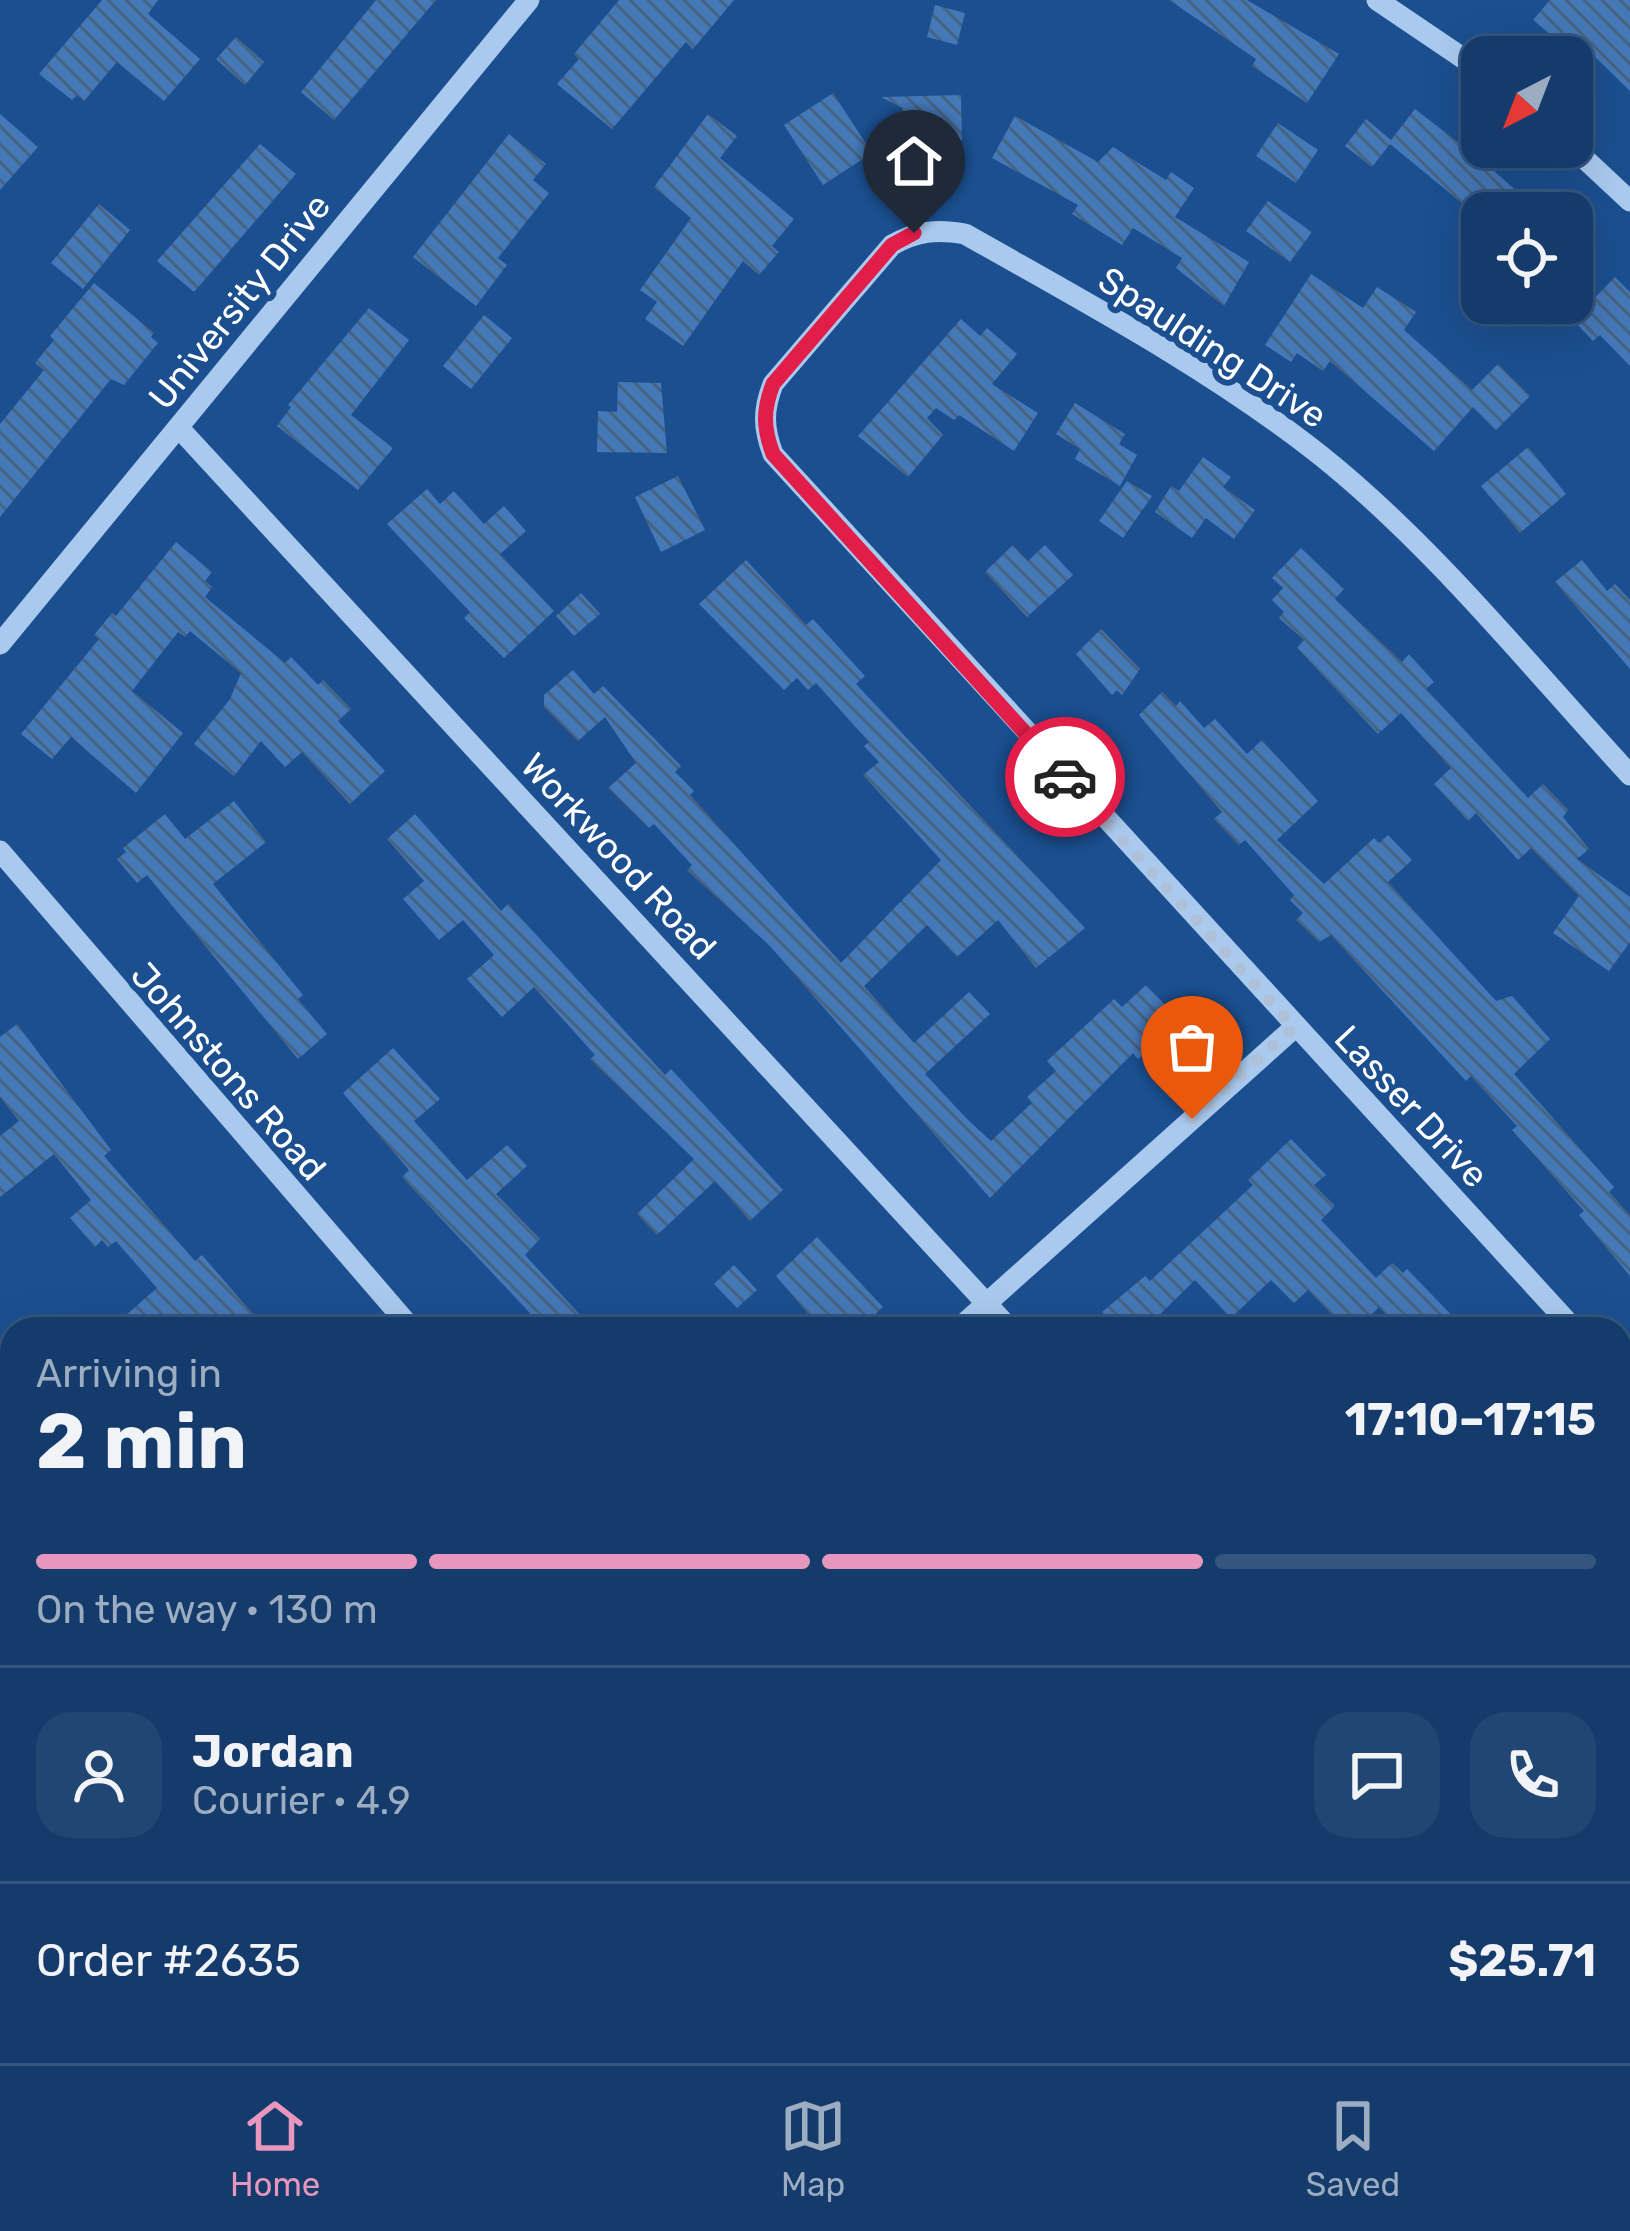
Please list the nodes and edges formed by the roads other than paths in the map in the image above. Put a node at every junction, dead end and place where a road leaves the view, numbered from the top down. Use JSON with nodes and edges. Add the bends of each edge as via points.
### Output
{"nodes":[{"id":1,"x":529,"y":0,"type":"edge"},
{"id":2,"x":1377,"y":0,"type":"edge"},
{"id":3,"x":1461,"y":57,"type":"edge"},
{"id":4,"x":1593,"y":167,"type":"edge"},
{"id":5,"x":1630,"y":201,"type":"edge"},
{"id":6,"x":823,"y":323,"type":"joint"},
{"id":7,"x":179,"y":428,"type":"junction"},
{"id":8,"x":0,"y":644,"type":"edge"},
{"id":9,"x":1630,"y":775,"type":"edge"},
{"id":10,"x":0,"y":851,"type":"edge"},
{"id":11,"x":1294,"y":1027,"type":"junction"},
{"id":12,"x":987,"y":1303,"type":"junction"},
{"id":13,"x":402,"y":1317,"type":"edge"},
{"id":14,"x":971,"y":1317,"type":"edge"},
{"id":15,"x":999,"y":1317,"type":"edge"},
{"id":16,"x":1563,"y":1317,"type":"edge"}],
"edges":[{"from":1,"to":7,"type":"street","name":"University Drive"},
{"from":2,"to":3,"type":"street"},
{"from":4,"to":5,"type":"street"},
{"from":6,"to":9,"type":"street","name":"Spaulding Drive","via":[[892,245],[914,233],[940,230],[982,244],[1256,407],[1324,458]]},
{"from":6,"to":11,"type":"street","name":"Lasser Drive","via":[[764,406],[773,454]]},
{"from":7,"to":8,"type":"street","name":"University Drive"},
{"from":7,"to":12,"type":"street","name":"Workwood Road"},
{"from":10,"to":13,"type":"street","name":"Johnstons Road"},
{"from":11,"to":12,"type":"street"},
{"from":11,"to":16,"type":"street","name":"Lasser Drive"},
{"from":12,"to":14,"type":"street"},
{"from":12,"to":15,"type":"street","name":"Workwood Road"}]}
